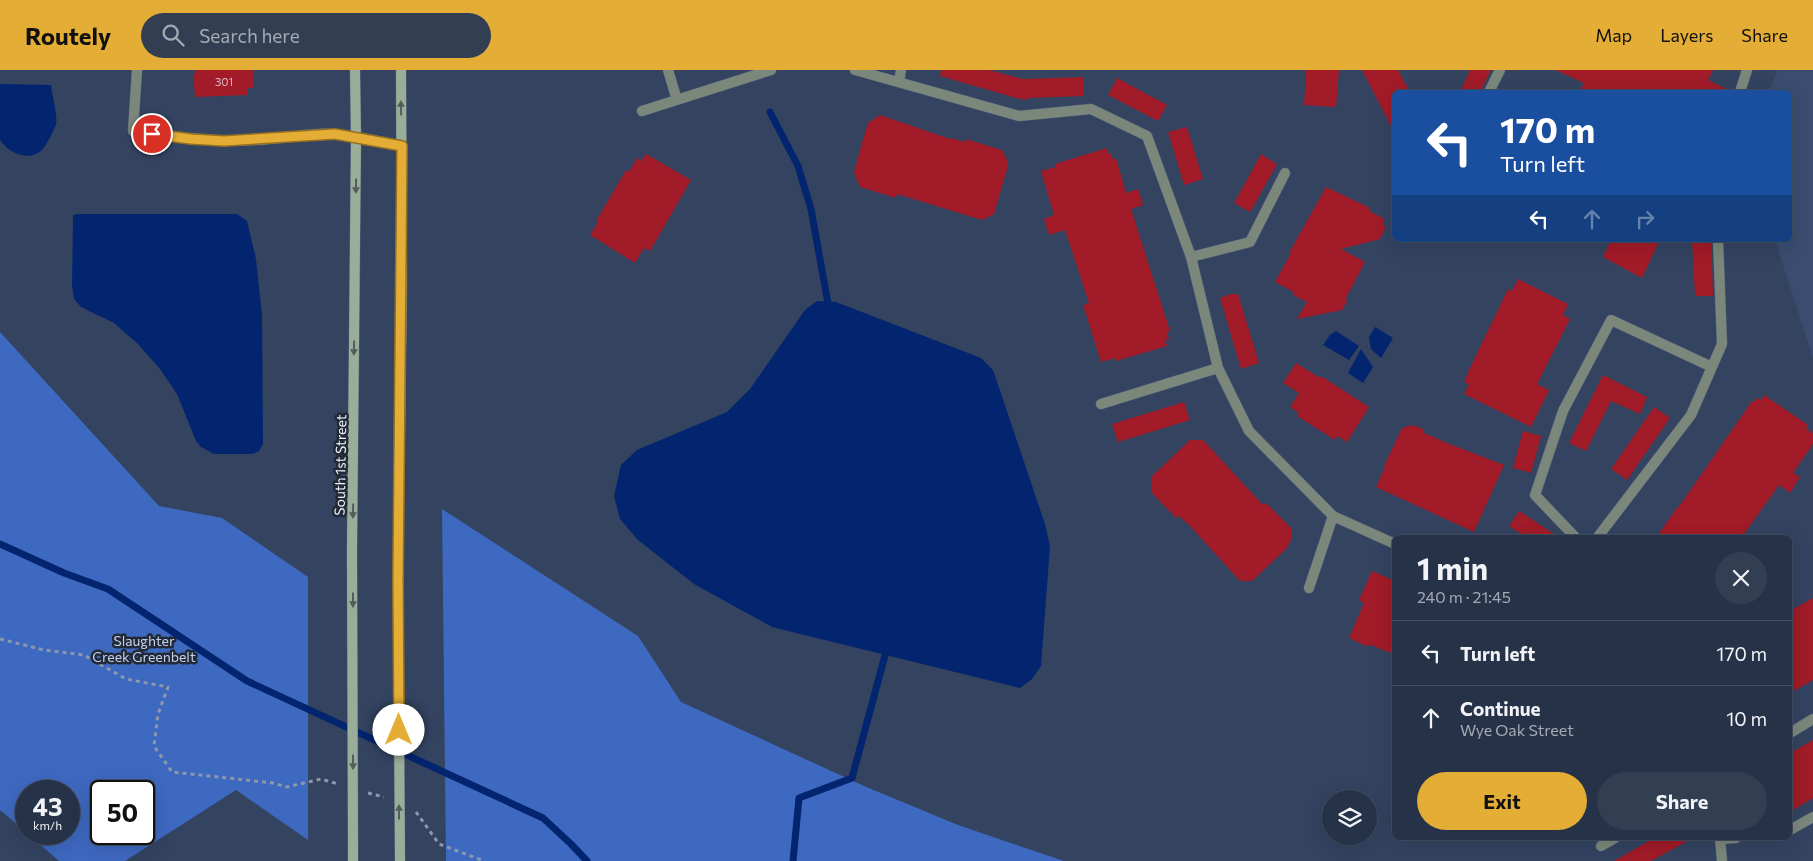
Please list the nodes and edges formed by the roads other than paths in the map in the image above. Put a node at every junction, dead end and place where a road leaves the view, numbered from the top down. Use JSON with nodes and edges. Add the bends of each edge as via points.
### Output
{"nodes":[{"id":1,"x":137,"y":70,"type":"edge"},
{"id":2,"x":355,"y":70,"type":"edge"},
{"id":3,"x":401,"y":70,"type":"edge"},
{"id":4,"x":668,"y":70,"type":"edge"},
{"id":5,"x":770,"y":70,"type":"edge"},
{"id":6,"x":855,"y":70,"type":"edge"},
{"id":7,"x":901,"y":70,"type":"edge"},
{"id":8,"x":1500,"y":70,"type":"edge"},
{"id":9,"x":1747,"y":70,"type":"edge"},
{"id":10,"x":899,"y":82,"type":"junction"},
{"id":11,"x":1490,"y":90,"type":"edge"},
{"id":12,"x":1741,"y":90,"type":"edge"},
{"id":13,"x":678,"y":100,"type":"junction"},
{"id":14,"x":642,"y":111,"type":"dead end"},
{"id":15,"x":356,"y":137,"type":"junction"},
{"id":16,"x":402,"y":146,"type":"junction"},
{"id":17,"x":1285,"y":174,"type":"dead end"},
{"id":18,"x":1718,"y":242,"type":"edge"},
{"id":19,"x":1191,"y":257,"type":"junction"},
{"id":20,"x":1712,"y":367,"type":"junction"},
{"id":21,"x":1218,"y":368,"type":"junction"},
{"id":22,"x":1100,"y":404,"type":"dead end"},
{"id":23,"x":1333,"y":516,"type":"junction"},
{"id":24,"x":1573,"y":535,"type":"edge"},
{"id":25,"x":1599,"y":535,"type":"edge"},
{"id":26,"x":1392,"y":543,"type":"edge"},
{"id":27,"x":1309,"y":588,"type":"dead end"},
{"id":28,"x":1813,"y":719,"type":"edge"},
{"id":29,"x":1792,"y":732,"type":"edge"},
{"id":30,"x":1813,"y":817,"type":"edge"},
{"id":31,"x":1792,"y":829,"type":"edge"},
{"id":32,"x":1612,"y":840,"type":"edge"},
{"id":33,"x":1720,"y":840,"type":"edge"},
{"id":34,"x":1601,"y":846,"type":"dead end"},
{"id":35,"x":353,"y":861,"type":"edge"},
{"id":36,"x":400,"y":861,"type":"edge"},
{"id":37,"x":1722,"y":861,"type":"edge"}],
"edges":[{"from":1,"to":15,"type":"street","via":[[133,131],[224,141],[319,134]]},
{"from":2,"to":15,"type":"main road","name":"South 1st Street"},
{"from":16,"to":3,"type":"main road","one_way":true},
{"from":4,"to":13,"type":"street"},
{"from":5,"to":13,"type":"street"},
{"from":6,"to":10,"type":"street"},
{"from":7,"to":10,"type":"street"},
{"from":8,"to":11,"type":"street"},
{"from":9,"to":12,"type":"street"},
{"from":10,"to":19,"type":"street","via":[[1019,116],[1091,109],[1147,136]]},
{"from":13,"to":14,"type":"street"},
{"from":15,"to":16,"type":"main road"},
{"from":15,"to":35,"type":"main road","name":"South 1st Street","one_way":true,"bridge":true},
{"from":36,"to":16,"type":"main road","one_way":true,"bridge":true,"via":[[398,580]]},
{"from":17,"to":19,"type":"street","via":[[1250,242]]},
{"from":18,"to":20,"type":"street","via":[[1722,344]]},
{"from":19,"to":21,"type":"street"},
{"from":20,"to":24,"type":"street","via":[[1611,320],[1563,411],[1535,495]]},
{"from":20,"to":25,"type":"street","via":[[1692,415]]},
{"from":21,"to":22,"type":"street"},
{"from":21,"to":23,"type":"street","via":[[1249,431]]},
{"from":23,"to":26,"type":"street"},
{"from":23,"to":27,"type":"street"},
{"from":28,"to":29,"type":"street"},
{"from":30,"to":31,"type":"street"},
{"from":32,"to":34,"type":"street"},
{"from":33,"to":37,"type":"street"}]}
